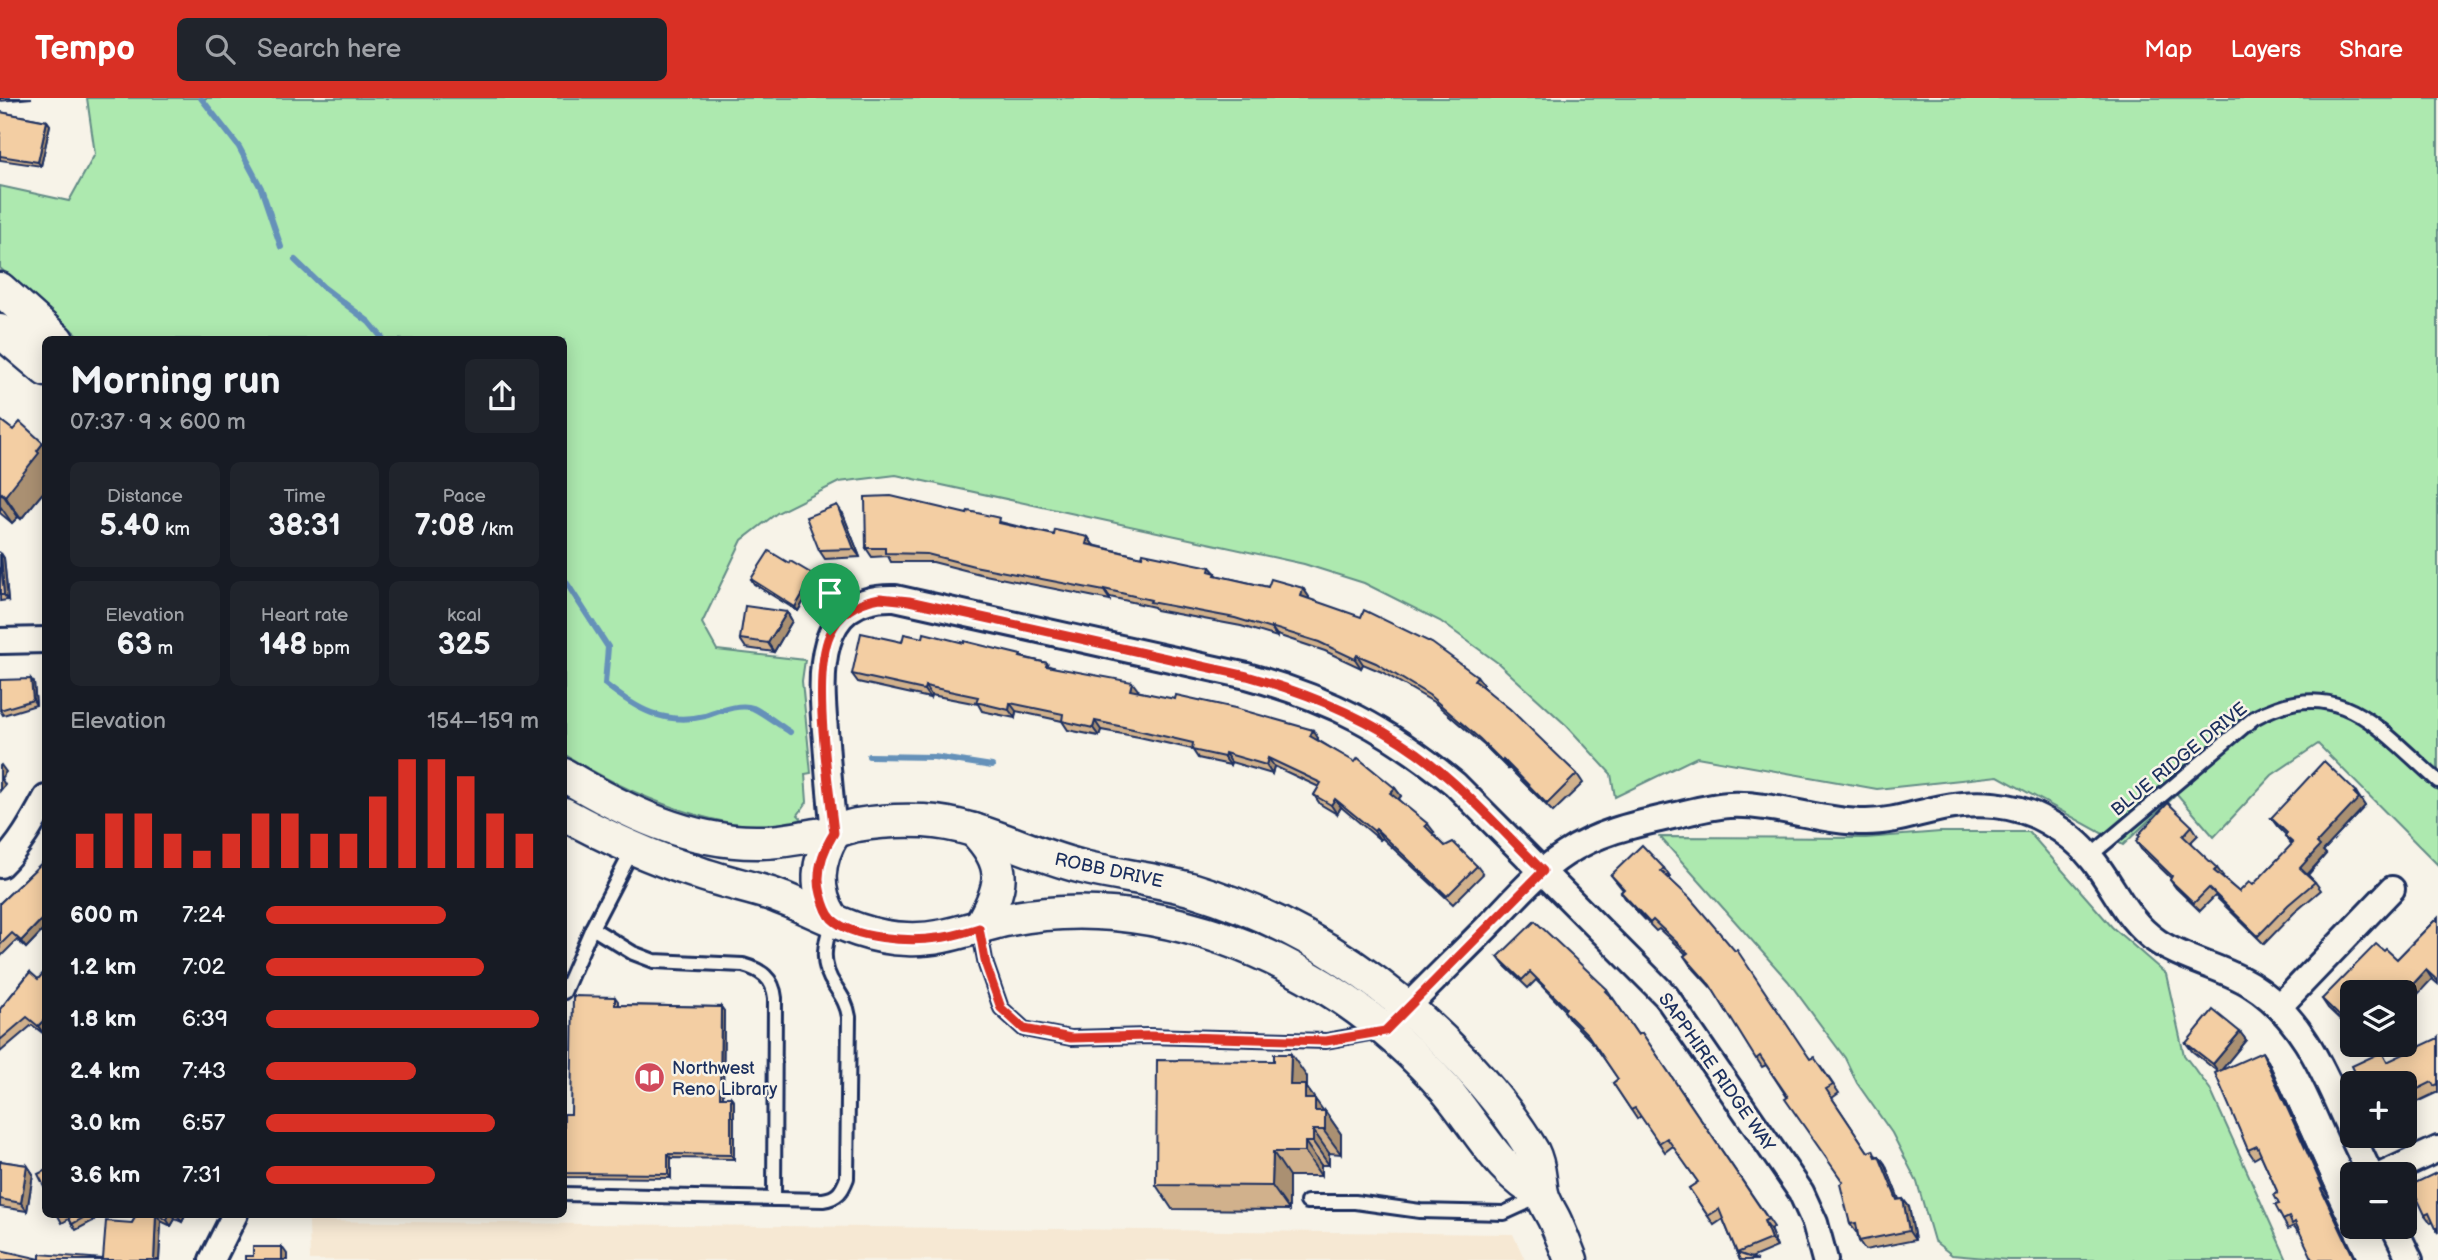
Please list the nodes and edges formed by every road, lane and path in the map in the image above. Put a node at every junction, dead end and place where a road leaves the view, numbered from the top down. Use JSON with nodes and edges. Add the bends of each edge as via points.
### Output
{"nodes":[{"id":1,"x":0,"y":289,"type":"edge"},
{"id":2,"x":0,"y":331,"type":"edge"},
{"id":3,"x":53,"y":336,"type":"edge"},
{"id":4,"x":42,"y":367,"type":"edge"},
{"id":5,"x":42,"y":640,"type":"edge"},
{"id":6,"x":0,"y":641,"type":"edge"},
{"id":7,"x":567,"y":777,"type":"edge"},
{"id":8,"x":2438,"y":781,"type":"edge"},
{"id":9,"x":42,"y":805,"type":"edge"},
{"id":10,"x":567,"y":815,"type":"edge"},
{"id":11,"x":974,"y":830,"type":"junction"},
{"id":12,"x":834,"y":833,"type":"junction"},
{"id":13,"x":643,"y":834,"type":"junction"},
{"id":14,"x":2090,"y":856,"type":"junction"},
{"id":15,"x":0,"y":865,"type":"edge"},
{"id":16,"x":1543,"y":871,"type":"junction"},
{"id":17,"x":2392,"y":889,"type":"dead end"},
{"id":18,"x":832,"y":919,"type":"junction"},
{"id":19,"x":592,"y":928,"type":"junction"},
{"id":20,"x":979,"y":928,"type":"junction"},
{"id":21,"x":567,"y":985,"type":"edge"},
{"id":22,"x":1408,"y":1007,"type":"junction"},
{"id":23,"x":2279,"y":1007,"type":"junction"},
{"id":24,"x":1385,"y":1031,"type":"junction"},
{"id":25,"x":2340,"y":1109,"type":"edge"},
{"id":26,"x":2438,"y":1149,"type":"edge"},
{"id":27,"x":2410,"y":1162,"type":"edge"},
{"id":28,"x":567,"y":1194,"type":"edge"},
{"id":29,"x":1542,"y":1195,"type":"junction"},
{"id":30,"x":774,"y":1199,"type":"junction"},
{"id":31,"x":1307,"y":1202,"type":"dead end"},
{"id":32,"x":233,"y":1218,"type":"edge"},
{"id":33,"x":2400,"y":1239,"type":"edge"},
{"id":34,"x":212,"y":1260,"type":"edge"},
{"id":35,"x":1571,"y":1260,"type":"edge"},
{"id":36,"x":1825,"y":1260,"type":"edge"},
{"id":37,"x":2410,"y":1260,"type":"edge"}],
"edges":[{"from":1,"to":3,"type":"street"},
{"from":2,"to":4,"type":"street"},
{"from":5,"to":6,"type":"street"},
{"from":7,"to":13,"type":"street","name":"ROBB DRIVE","via":[[616,805]]},
{"from":8,"to":14,"type":"lane","name":"BLUE RIDGE DRIVE","via":[[2366,717],[2345,706],[2294,701],[2254,719]]},
{"from":9,"to":15,"type":"street"},
{"from":10,"to":13,"type":"street","name":"ROBB DRIVE"},
{"from":11,"to":12,"type":"street","name":"ROBB DRIVE","via":[[906,821]]},
{"from":11,"to":20,"type":"street","via":[[997,860],[999,876],[999,890]]},
{"from":11,"to":22,"type":"street","name":"ROBB DRIVE","via":[[1059,860],[1161,881],[1224,901],[1305,936]]},
{"from":12,"to":13,"type":"street","name":"ROBB DRIVE","via":[[764,842],[720,841],[688,833]]},
{"from":12,"to":16,"type":"street","name":"SAPPHIRE RIDGE WAY","via":[[821,687],[826,647],[839,618],[868,600],[887,598],[1247,676],[1334,706],[1418,754]]},
{"from":12,"to":18,"type":"street","via":[[823,852],[818,884]]},
{"from":13,"to":18,"type":"street","name":"ROBB DRIVE","via":[[697,873],[771,894]]},
{"from":13,"to":19,"type":"lane"},
{"from":14,"to":16,"type":"street","via":[[2044,819],[1995,805],[1969,804],[1892,821],[1864,822],[1728,805],[1618,828],[1590,839]]},
{"from":14,"to":23,"type":"street","via":[[2118,901],[2157,942],[2252,985]]},
{"from":16,"to":22,"type":"street"},
{"from":16,"to":36,"type":"street","name":"SAPPHIRE RIDGE WAY","via":[[1685,1021],[1801,1192]]},
{"from":17,"to":23,"type":"street"},
{"from":18,"to":20,"type":"street","name":"ROBB DRIVE","via":[[864,933],[906,939],[936,939]]},
{"from":18,"to":30,"type":"lane","via":[[825,967],[849,1017],[847,1178],[833,1199]]},
{"from":19,"to":21,"type":"lane"},
{"from":19,"to":30,"type":"lane","via":[[654,961],[743,965],[770,980],[775,998]]},
{"from":20,"to":24,"type":"street","name":"ROBB DRIVE","via":[[1027,916],[1094,911],[1178,924],[1293,968]]},
{"from":20,"to":24,"type":"lane","via":[[1001,1008],[1024,1029],[1071,1038],[1326,1041]]},
{"from":22,"to":24,"type":"street"},
{"from":22,"to":29,"type":"street","name":"ROBB DRIVE","via":[[1478,1077],[1519,1130],[1539,1165]]},
{"from":23,"to":25,"type":"street","via":[[2316,1056]]},
{"from":24,"to":29,"type":"street","name":"ROBB DRIVE","via":[[1445,1089],[1514,1177]]},
{"from":26,"to":27,"type":"street"},
{"from":28,"to":30,"type":"lane"},
{"from":29,"to":31,"type":"lane","via":[[1504,1213]]},
{"from":29,"to":35,"type":"street","name":"ROBB DRIVE"},
{"from":32,"to":34,"type":"street"},
{"from":33,"to":37,"type":"street"}]}
